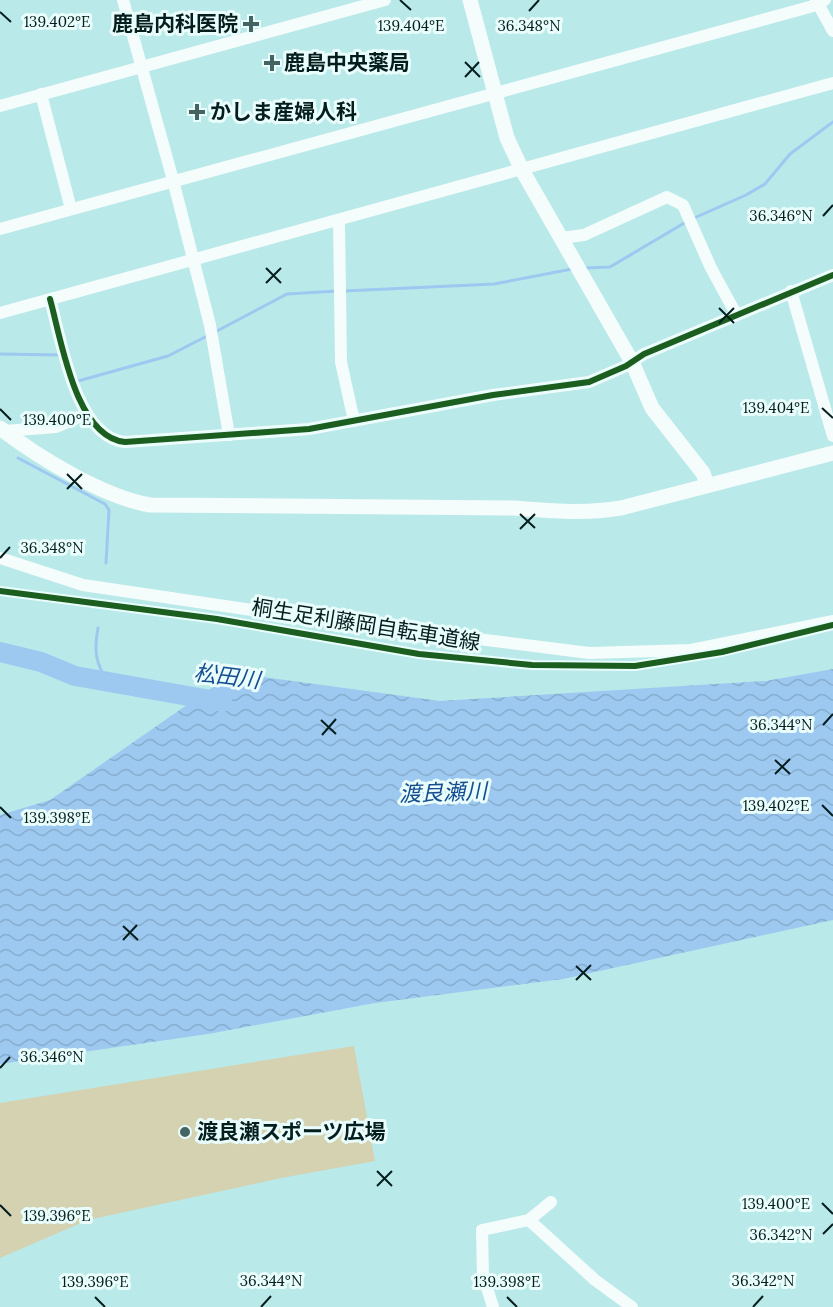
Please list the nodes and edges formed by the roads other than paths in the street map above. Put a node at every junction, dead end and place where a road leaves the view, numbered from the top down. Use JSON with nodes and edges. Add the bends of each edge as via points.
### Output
{"nodes":[{"id":1,"x":123,"y":0,"type":"edge"},
{"id":2,"x":385,"y":0,"type":"edge"},
{"id":3,"x":470,"y":0,"type":"edge"},
{"id":4,"x":819,"y":2,"type":"edge"},
{"id":5,"x":833,"y":32,"type":"edge"},
{"id":6,"x":140,"y":66,"type":"junction"},
{"id":7,"x":833,"y":83,"type":"edge"},
{"id":8,"x":496,"y":93,"type":"junction"},
{"id":9,"x":41,"y":94,"type":"junction"},
{"id":10,"x":0,"y":106,"type":"edge"},
{"id":11,"x":522,"y":170,"type":"junction"},
{"id":12,"x":174,"y":180,"type":"junction"},
{"id":13,"x":71,"y":209,"type":"junction"},
{"id":14,"x":339,"y":220,"type":"junction"},
{"id":15,"x":0,"y":230,"type":"edge"},
{"id":16,"x":561,"y":238,"type":"junction"},
{"id":17,"x":192,"y":261,"type":"junction"},
{"id":18,"x":833,"y":275,"type":"edge"},
{"id":19,"x":791,"y":291,"type":"junction"},
{"id":20,"x":50,"y":299,"type":"junction"},
{"id":21,"x":0,"y":313,"type":"edge"},
{"id":22,"x":736,"y":314,"type":"junction"},
{"id":23,"x":632,"y":362,"type":"junction"},
{"id":24,"x":86,"y":414,"type":"junction"},
{"id":25,"x":354,"y":421,"type":"junction"},
{"id":26,"x":2,"y":429,"type":"edge"},
{"id":27,"x":230,"y":435,"type":"junction"},
{"id":28,"x":833,"y":436,"type":"edge"},
{"id":29,"x":833,"y":453,"type":"edge"},
{"id":30,"x":706,"y":484,"type":"junction"},
{"id":31,"x":0,"y":558,"type":"edge"},
{"id":32,"x":833,"y":621,"type":"edge"},
{"id":33,"x":551,"y":1202,"type":"dead end"},
{"id":34,"x":529,"y":1220,"type":"junction"},
{"id":35,"x":493,"y":1307,"type":"edge"},
{"id":36,"x":632,"y":1307,"type":"edge"}],
"edges":[{"from":1,"to":6,"type":"street"},
{"from":2,"to":6,"type":"street"},
{"from":3,"to":8,"type":"street"},
{"from":4,"to":5,"type":"street"},
{"from":4,"to":8,"type":"street"},
{"from":6,"to":9,"type":"street"},
{"from":6,"to":12,"type":"street"},
{"from":7,"to":11,"type":"street"},
{"from":8,"to":11,"type":"street","via":[[507,138]]},
{"from":8,"to":12,"type":"street"},
{"from":9,"to":10,"type":"street"},
{"from":9,"to":13,"type":"street"},
{"from":11,"to":14,"type":"street"},
{"from":11,"to":16,"type":"street"},
{"from":12,"to":13,"type":"street"},
{"from":12,"to":17,"type":"street"},
{"from":13,"to":15,"type":"street"},
{"from":14,"to":17,"type":"street"},
{"from":14,"to":25,"type":"street","via":[[341,362]]},
{"from":16,"to":22,"type":"street","via":[[584,235],[667,197],[683,205]]},
{"from":16,"to":23,"type":"street"},
{"from":17,"to":20,"type":"street"},
{"from":17,"to":27,"type":"street","via":[[210,325]]},
{"from":18,"to":19,"type":"street"},
{"from":19,"to":22,"type":"street"},
{"from":19,"to":28,"type":"street"},
{"from":20,"to":21,"type":"street"},
{"from":20,"to":24,"type":"street","via":[[74,386]]},
{"from":22,"to":23,"type":"street"},
{"from":23,"to":25,"type":"street","via":[[589,382],[495,394]]},
{"from":23,"to":30,"type":"street","via":[[652,408],[703,473]]},
{"from":24,"to":26,"type":"street","via":[[56,427]]},
{"from":24,"to":27,"type":"street","via":[[115,441]]},
{"from":25,"to":27,"type":"street"},
{"from":26,"to":30,"type":"street","via":[[42,457],[120,497],[150,506],[514,508],[584,512],[621,508]]},
{"from":29,"to":30,"type":"street"},
{"from":31,"to":32,"type":"street","via":[[83,585],[590,653],[691,650]]},
{"from":33,"to":34,"type":"street"},
{"from":34,"to":35,"type":"street","via":[[482,1230],[483,1275]]},
{"from":34,"to":36,"type":"street","via":[[595,1280]]}]}
